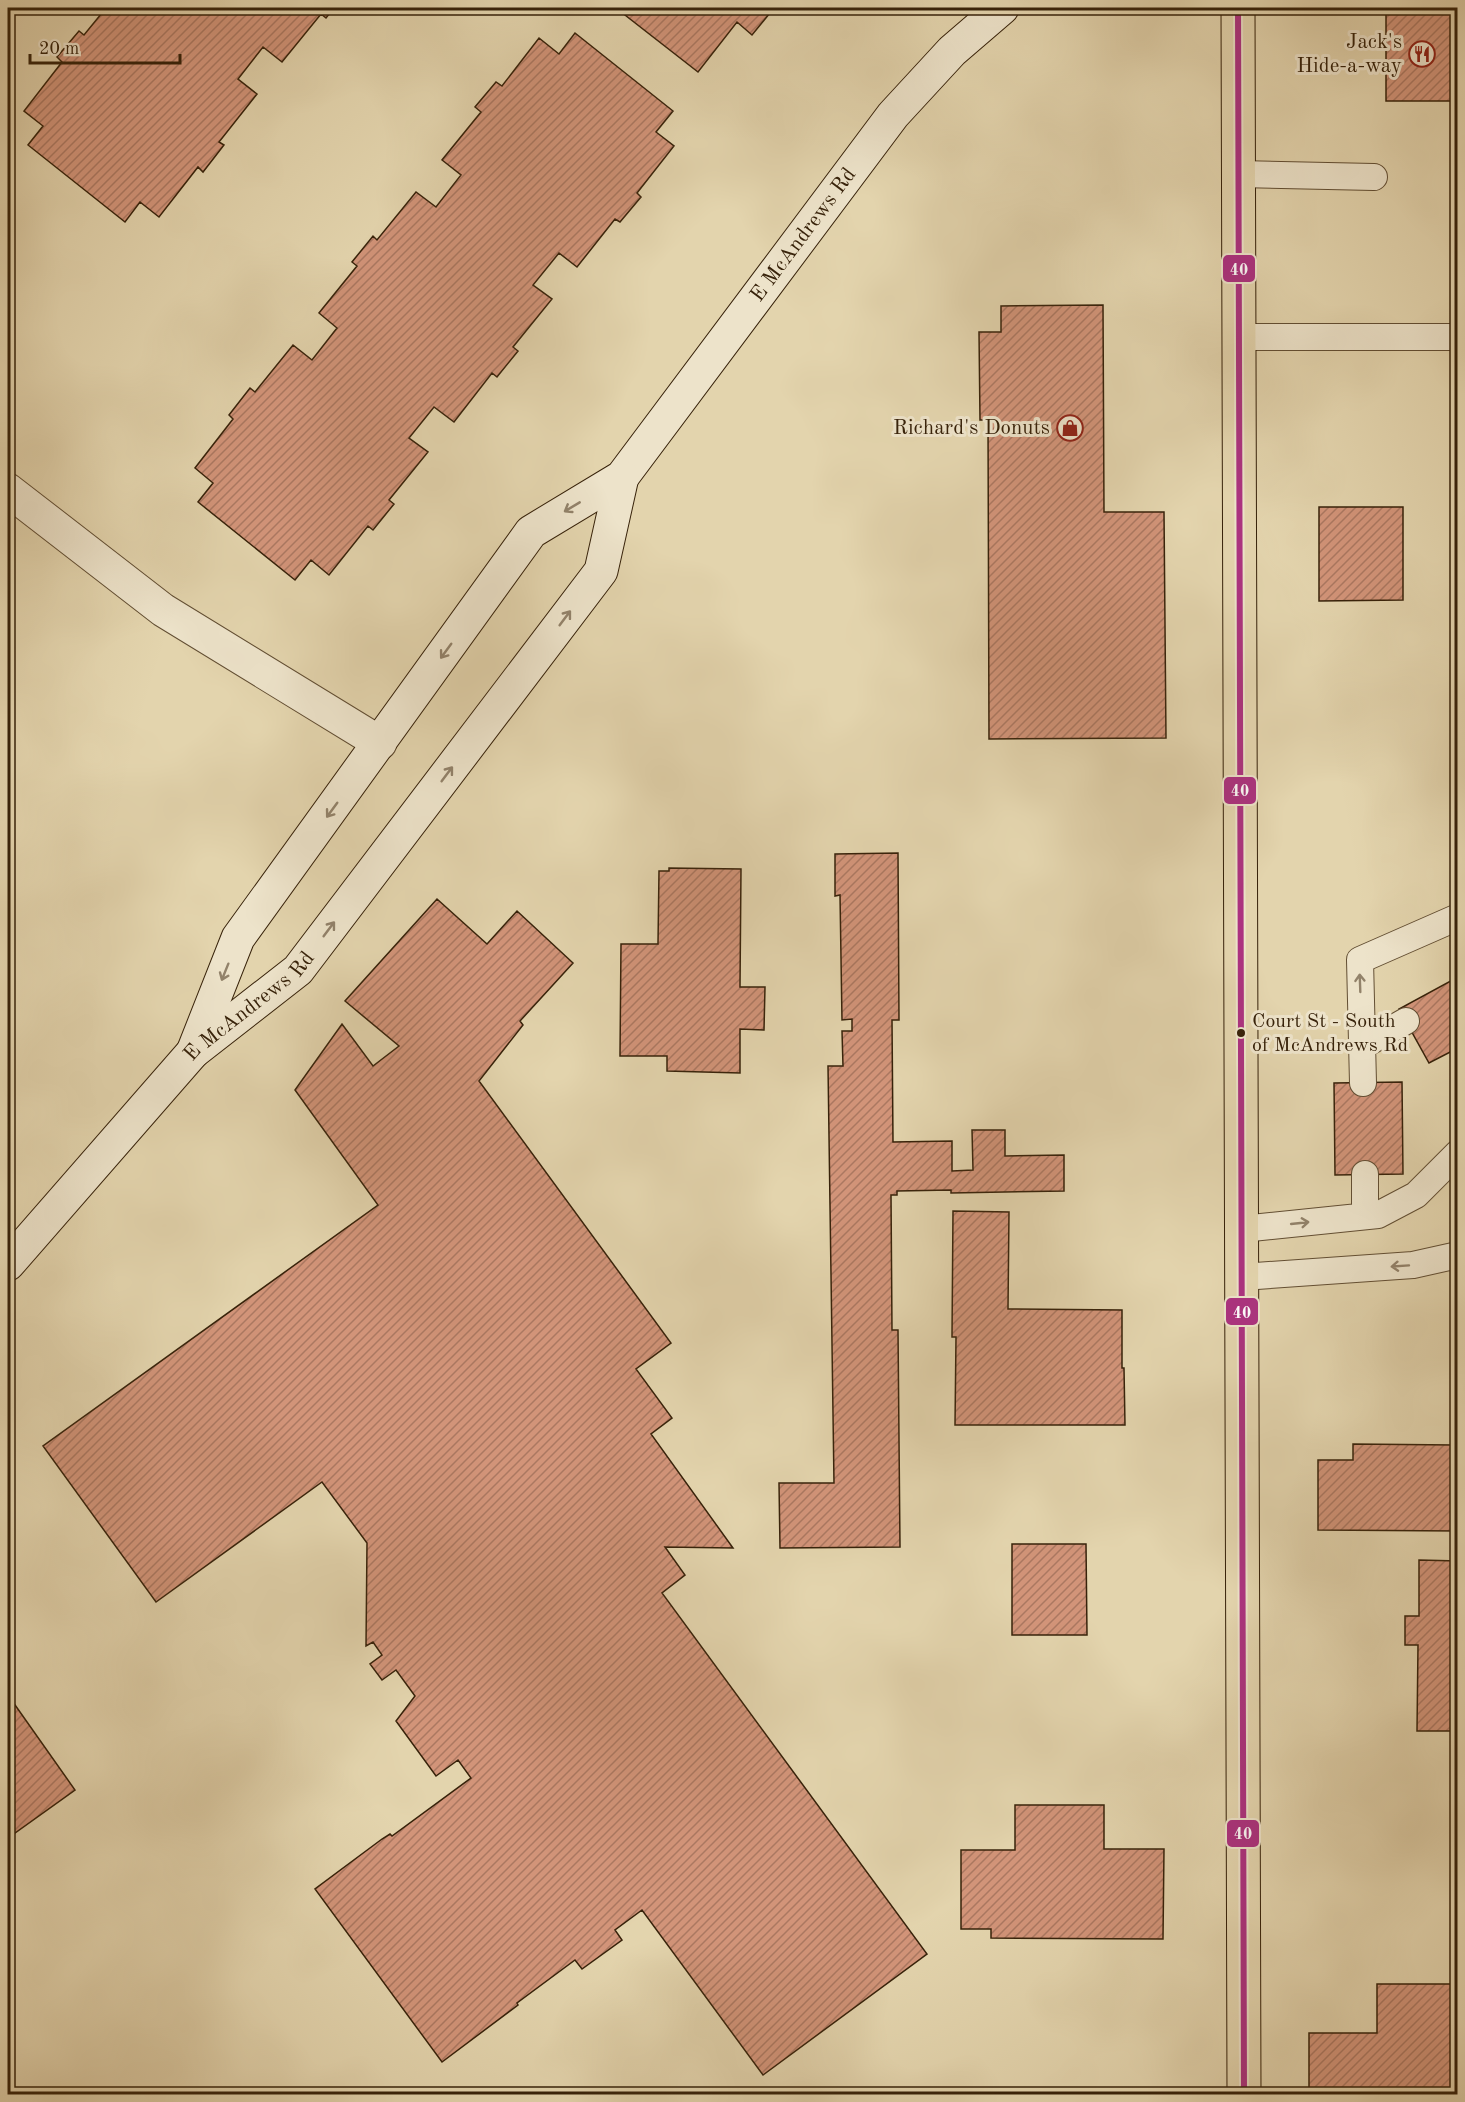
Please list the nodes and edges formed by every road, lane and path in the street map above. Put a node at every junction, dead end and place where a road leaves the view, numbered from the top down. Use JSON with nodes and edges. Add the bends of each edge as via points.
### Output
{"nodes":[{"id":1,"x":1002,"y":8,"type":"edge"},
{"id":2,"x":1238,"y":8,"type":"edge"},
{"id":3,"x":1239,"y":174,"type":"junction"},
{"id":4,"x":1374,"y":177,"type":"dead end"},
{"id":5,"x":1239,"y":337,"type":"junction"},
{"id":6,"x":1458,"y":337,"type":"edge"},
{"id":7,"x":622,"y":477,"type":"junction"},
{"id":8,"x":8,"y":490,"type":"edge"},
{"id":9,"x":380,"y":743,"type":"junction"},
{"id":10,"x":1458,"y":916,"type":"edge"},
{"id":11,"x":1406,"y":1021,"type":"dead end"},
{"id":12,"x":1362,"y":1046,"type":"junction"},
{"id":13,"x":193,"y":1052,"type":"junction"},
{"id":14,"x":1363,"y":1083,"type":"dead end"},
{"id":15,"x":1458,"y":1153,"type":"edge"},
{"id":16,"x":1365,"y":1174,"type":"dead end"},
{"id":17,"x":1365,"y":1215,"type":"junction"},
{"id":18,"x":1242,"y":1229,"type":"junction"},
{"id":19,"x":1458,"y":1256,"type":"edge"},
{"id":20,"x":8,"y":1264,"type":"edge"},
{"id":21,"x":1242,"y":1277,"type":"junction"},
{"id":22,"x":1244,"y":2094,"type":"edge"}],
"edges":[{"from":1,"to":7,"type":"main road","name":"E McAndrews Rd","via":[[952,51],[893,115]]},
{"from":2,"to":3,"type":"main road"},
{"from":3,"to":4,"type":"lane"},
{"from":3,"to":5,"type":"main road"},
{"from":5,"to":6,"type":"lane"},
{"from":5,"to":18,"type":"main road"},
{"from":7,"to":9,"type":"main road","name":"E McAndrews Rd","one_way":true,"via":[[531,531]]},
{"from":13,"to":7,"type":"main road","name":"E McAndrews Rd","one_way":true,"via":[[298,970],[601,571]]},
{"from":8,"to":9,"type":"main road","via":[[163,610]]},
{"from":9,"to":13,"type":"main road","name":"E McAndrews Rd","one_way":true,"via":[[238,938]]},
{"from":12,"to":10,"type":"lane","one_way":true,"via":[[1360,960]]},
{"from":11,"to":12,"type":"lane"},
{"from":12,"to":14,"type":"lane"},
{"from":13,"to":20,"type":"main road"},
{"from":15,"to":17,"type":"lane","via":[[1416,1195],[1377,1215]]},
{"from":16,"to":17,"type":"lane"},
{"from":18,"to":17,"type":"lane","one_way":true},
{"from":18,"to":21,"type":"main road"},
{"from":19,"to":21,"type":"lane","one_way":true,"via":[[1413,1265]]},
{"from":21,"to":22,"type":"main road"}]}
